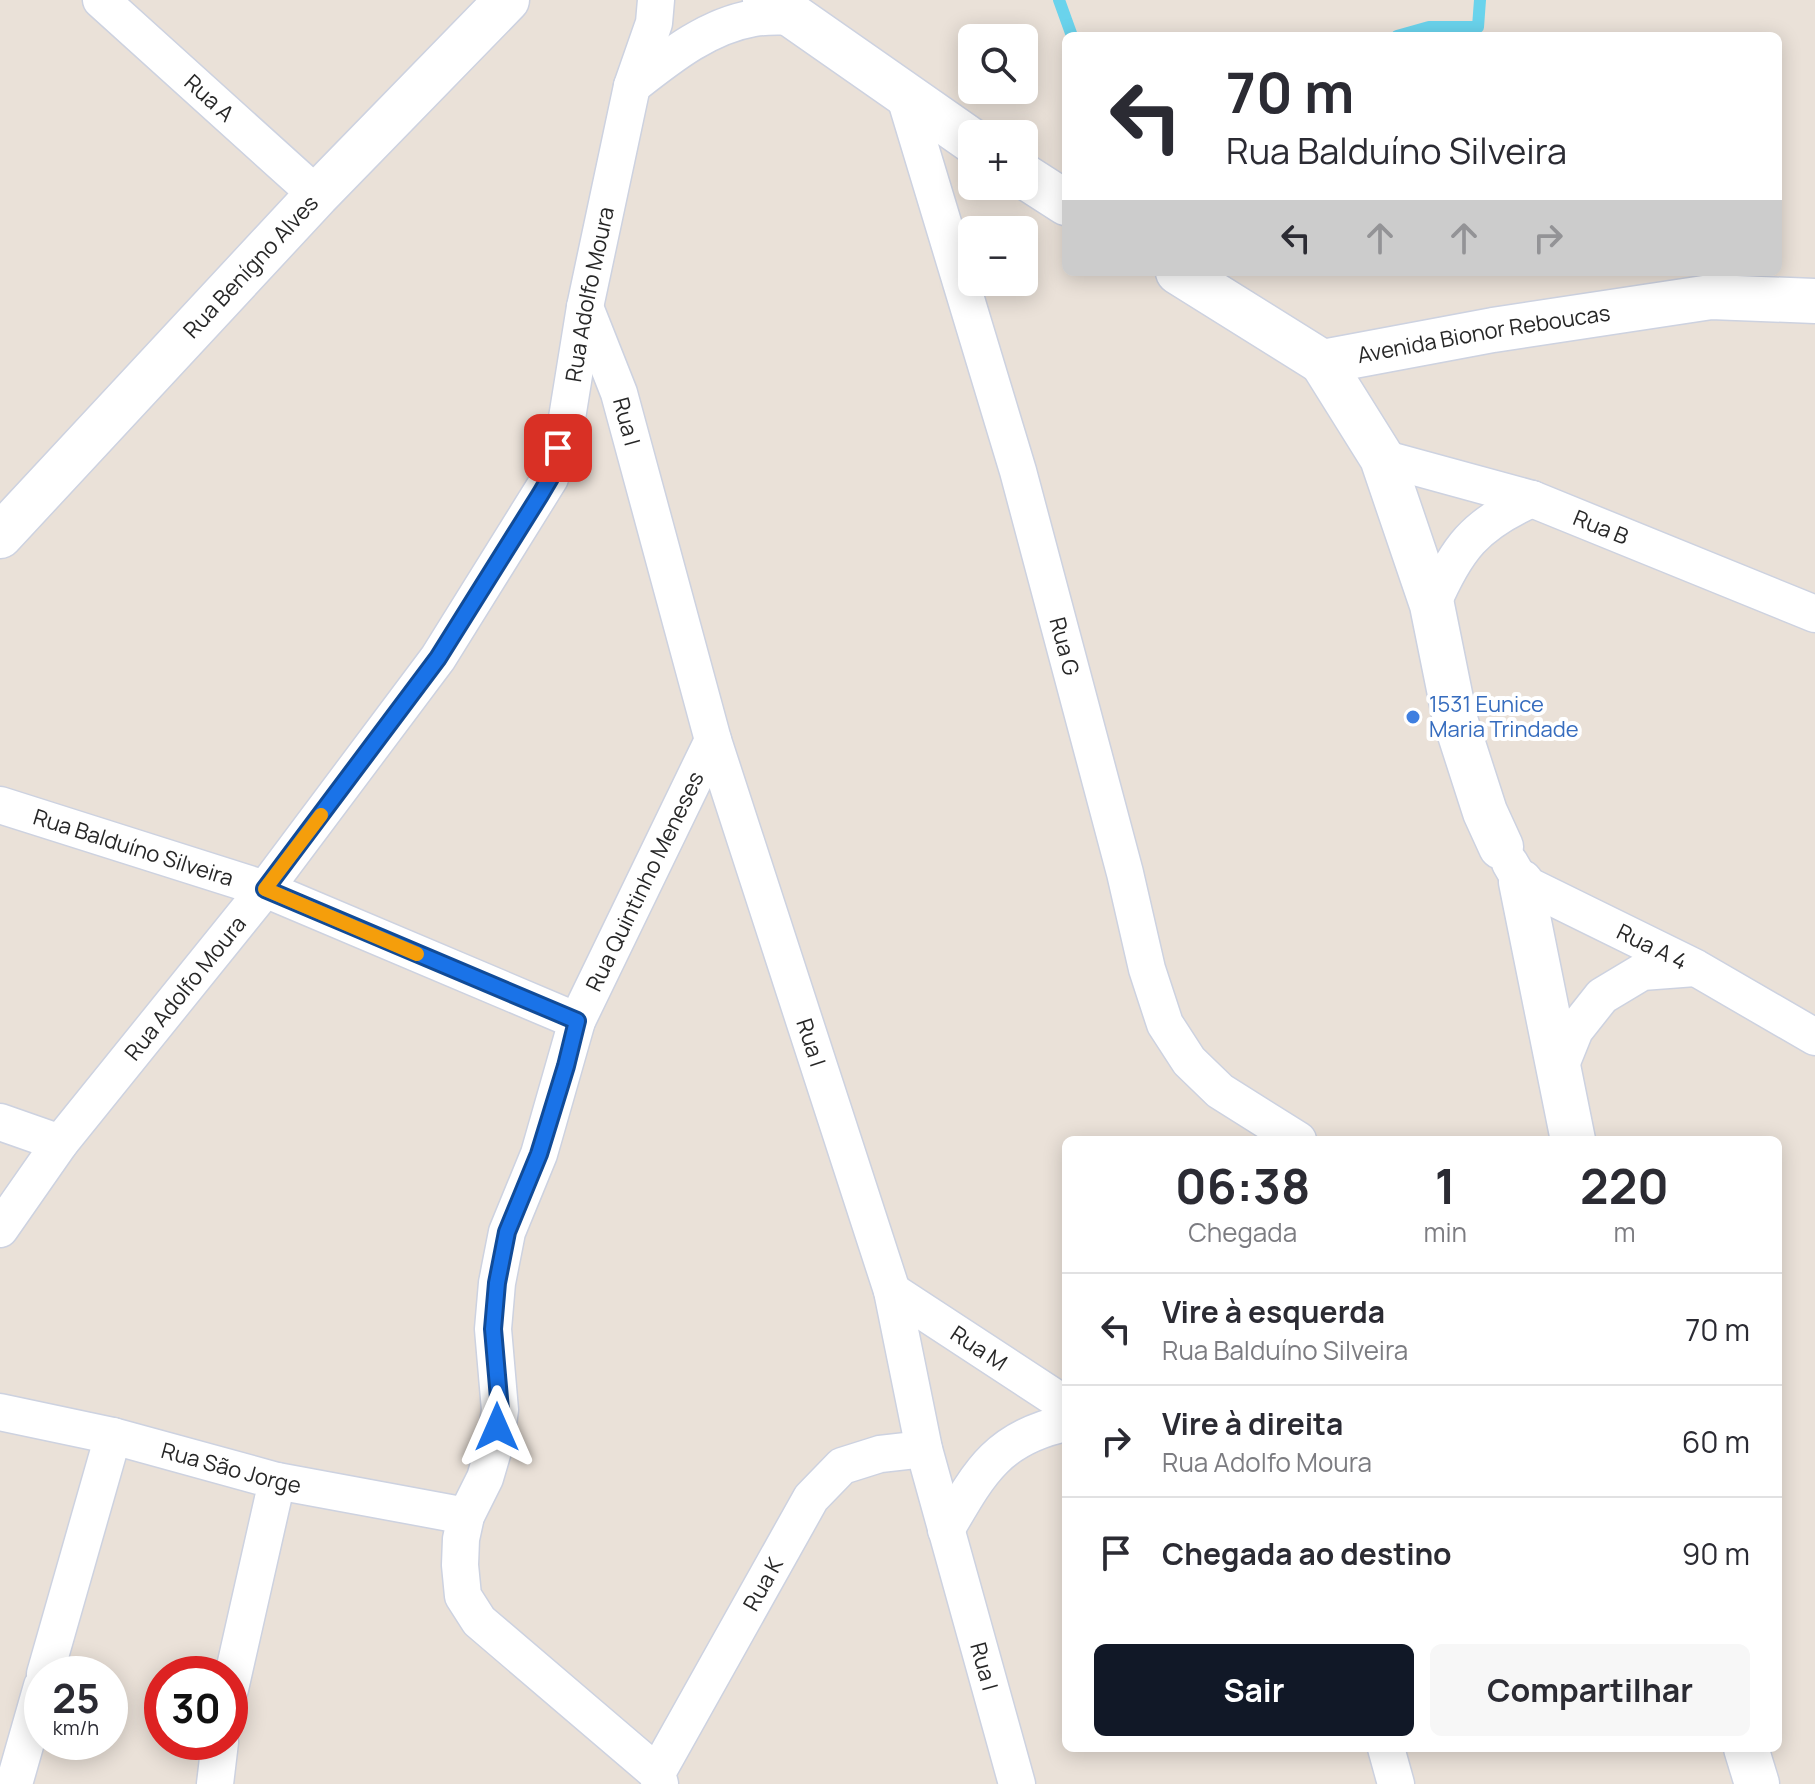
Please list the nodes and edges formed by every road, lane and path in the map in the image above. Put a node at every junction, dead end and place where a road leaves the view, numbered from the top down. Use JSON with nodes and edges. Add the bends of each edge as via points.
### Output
{"nodes":[{"id":1,"x":101,"y":0,"type":"edge"},
{"id":2,"x":507,"y":0,"type":"edge"},
{"id":3,"x":656,"y":0,"type":"edge"},
{"id":4,"x":779,"y":8,"type":"edge"},
{"id":5,"x":632,"y":86,"type":"junction"},
{"id":6,"x":905,"y":97,"type":"junction"},
{"id":7,"x":958,"y":132,"type":"edge"},
{"id":8,"x":1038,"y":185,"type":"edge"},
{"id":9,"x":317,"y":195,"type":"junction"},
{"id":10,"x":1062,"y":200,"type":"edge"},
{"id":11,"x":1184,"y":276,"type":"edge"},
{"id":12,"x":1815,"y":301,"type":"edge"},
{"id":13,"x":585,"y":307,"type":"junction"},
{"id":14,"x":1322,"y":362,"type":"junction"},
{"id":15,"x":1382,"y":458,"type":"junction"},
{"id":16,"x":1532,"y":499,"type":"junction"},
{"id":17,"x":0,"y":536,"type":"edge"},
{"id":18,"x":1432,"y":605,"type":"junction"},
{"id":19,"x":1815,"y":614,"type":"edge"},
{"id":20,"x":713,"y":740,"type":"junction"},
{"id":21,"x":0,"y":805,"type":"edge"},
{"id":22,"x":1511,"y":864,"type":"junction"},
{"id":23,"x":265,"y":889,"type":"junction"},
{"id":24,"x":1696,"y":968,"type":"junction"},
{"id":25,"x":577,"y":1021,"type":"junction"},
{"id":26,"x":1815,"y":1037,"type":"edge"},
{"id":27,"x":1558,"y":1072,"type":"junction"},
{"id":28,"x":0,"y":1122,"type":"edge"},
{"id":29,"x":1292,"y":1136,"type":"edge"},
{"id":30,"x":1572,"y":1136,"type":"edge"},
{"id":31,"x":60,"y":1143,"type":"junction"},
{"id":32,"x":0,"y":1229,"type":"edge"},
{"id":33,"x":892,"y":1291,"type":"junction"},
{"id":34,"x":1062,"y":1402,"type":"edge"},
{"id":35,"x":0,"y":1412,"type":"edge"},
{"id":36,"x":1062,"y":1424,"type":"edge"},
{"id":37,"x":113,"y":1436,"type":"junction"},
{"id":38,"x":924,"y":1449,"type":"junction"},
{"id":39,"x":277,"y":1481,"type":"junction"},
{"id":40,"x":466,"y":1516,"type":"junction"},
{"id":41,"x":946,"y":1530,"type":"junction"},
{"id":42,"x":50,"y":1656,"type":"edge"},
{"id":43,"x":237,"y":1656,"type":"edge"},
{"id":44,"x":24,"y":1749,"type":"edge"},
{"id":45,"x":1387,"y":1752,"type":"edge"},
{"id":46,"x":1747,"y":1752,"type":"edge"},
{"id":47,"x":218,"y":1760,"type":"edge"},
{"id":48,"x":659,"y":1778,"type":"edge"},
{"id":49,"x":14,"y":1784,"type":"edge"},
{"id":50,"x":215,"y":1784,"type":"edge"},
{"id":51,"x":1017,"y":1784,"type":"edge"},
{"id":52,"x":1396,"y":1784,"type":"edge"},
{"id":53,"x":1757,"y":1784,"type":"edge"}],
"edges":[{"from":1,"to":9,"type":"street","name":"Rua A"},
{"from":2,"to":9,"type":"street","name":"Rua Benígno Alves"},
{"from":3,"to":5,"type":"street","name":"Rua Adolfo Moura","via":[[654,23]]},
{"from":4,"to":5,"type":"street","via":[[718,29],[672,54]]},
{"from":4,"to":6,"type":"street"},
{"from":5,"to":13,"type":"street","name":"Rua Adolfo Moura"},
{"from":6,"to":7,"type":"street"},
{"from":6,"to":29,"type":"street","name":"Rua G","via":[[1018,471],[1165,1024],[1189,1061],[1220,1091]]},
{"from":8,"to":10,"type":"street"},
{"from":9,"to":17,"type":"street","name":"Rua Benígno Alves"},
{"from":11,"to":14,"type":"street"},
{"from":12,"to":14,"type":"street","name":"Avenida Bionor Reboucas","via":[[1711,297]]},
{"from":13,"to":20,"type":"street","name":"Rua I","via":[[619,393]]},
{"from":13,"to":23,"type":"street","name":"Rua Adolfo Moura","via":[[567,418],[550,478],[438,658]]},
{"from":14,"to":15,"type":"street"},
{"from":15,"to":16,"type":"street","name":"Rua B"},
{"from":15,"to":18,"type":"street"},
{"from":16,"to":18,"type":"street","via":[[1504,511],[1471,536],[1448,568]]},
{"from":16,"to":19,"type":"street","name":"Rua B"},
{"from":18,"to":22,"type":"street","via":[[1455,719],[1485,812]]},
{"from":20,"to":25,"type":"street","name":"Rua Quintinho Meneses"},
{"from":20,"to":33,"type":"street","name":"Rua I"},
{"from":21,"to":23,"type":"street","name":"Rua Balduíno Silveira"},
{"from":22,"to":24,"type":"street","name":"Rua A 4"},
{"from":22,"to":27,"type":"street"},
{"from":23,"to":25,"type":"street","name":"Rua Balduíno Silveira"},
{"from":23,"to":31,"type":"street","name":"Rua Adolfo Moura"},
{"from":24,"to":26,"type":"street","name":"Rua A 4"},
{"from":24,"to":27,"type":"street","via":[[1642,972],[1602,996],[1575,1030]]},
{"from":25,"to":40,"type":"street","name":"Rua Quintinho Meneses","via":[[539,1154],[507,1232],[493,1329],[500,1410],[485,1478]]},
{"from":27,"to":30,"type":"street"},
{"from":28,"to":31,"type":"street"},
{"from":31,"to":32,"type":"street","name":"Rua Adolfo Moura"},
{"from":33,"to":34,"type":"street","name":"Rua M"},
{"from":33,"to":38,"type":"street","name":"Rua I"},
{"from":35,"to":37,"type":"street","name":"Rua São Jorge"},
{"from":36,"to":41,"type":"street","via":[[1039,1429],[1005,1449],[979,1474]]},
{"from":37,"to":39,"type":"street","name":"Rua São Jorge"},
{"from":37,"to":42,"type":"street"},
{"from":38,"to":41,"type":"street","name":"Rua I"},
{"from":38,"to":48,"type":"street","name":"Rua K","via":[[880,1454],[842,1466],[811,1498]]},
{"from":39,"to":40,"type":"street","name":"Rua São Jorge"},
{"from":39,"to":43,"type":"street"},
{"from":40,"to":48,"type":"street","name":"Rua Quintinho Meneses","via":[[460,1565],[463,1596],[479,1621]]},
{"from":41,"to":51,"type":"street","name":"Rua I"},
{"from":44,"to":49,"type":"street"},
{"from":45,"to":52,"type":"street"},
{"from":46,"to":53,"type":"street"},
{"from":47,"to":50,"type":"street"}]}
